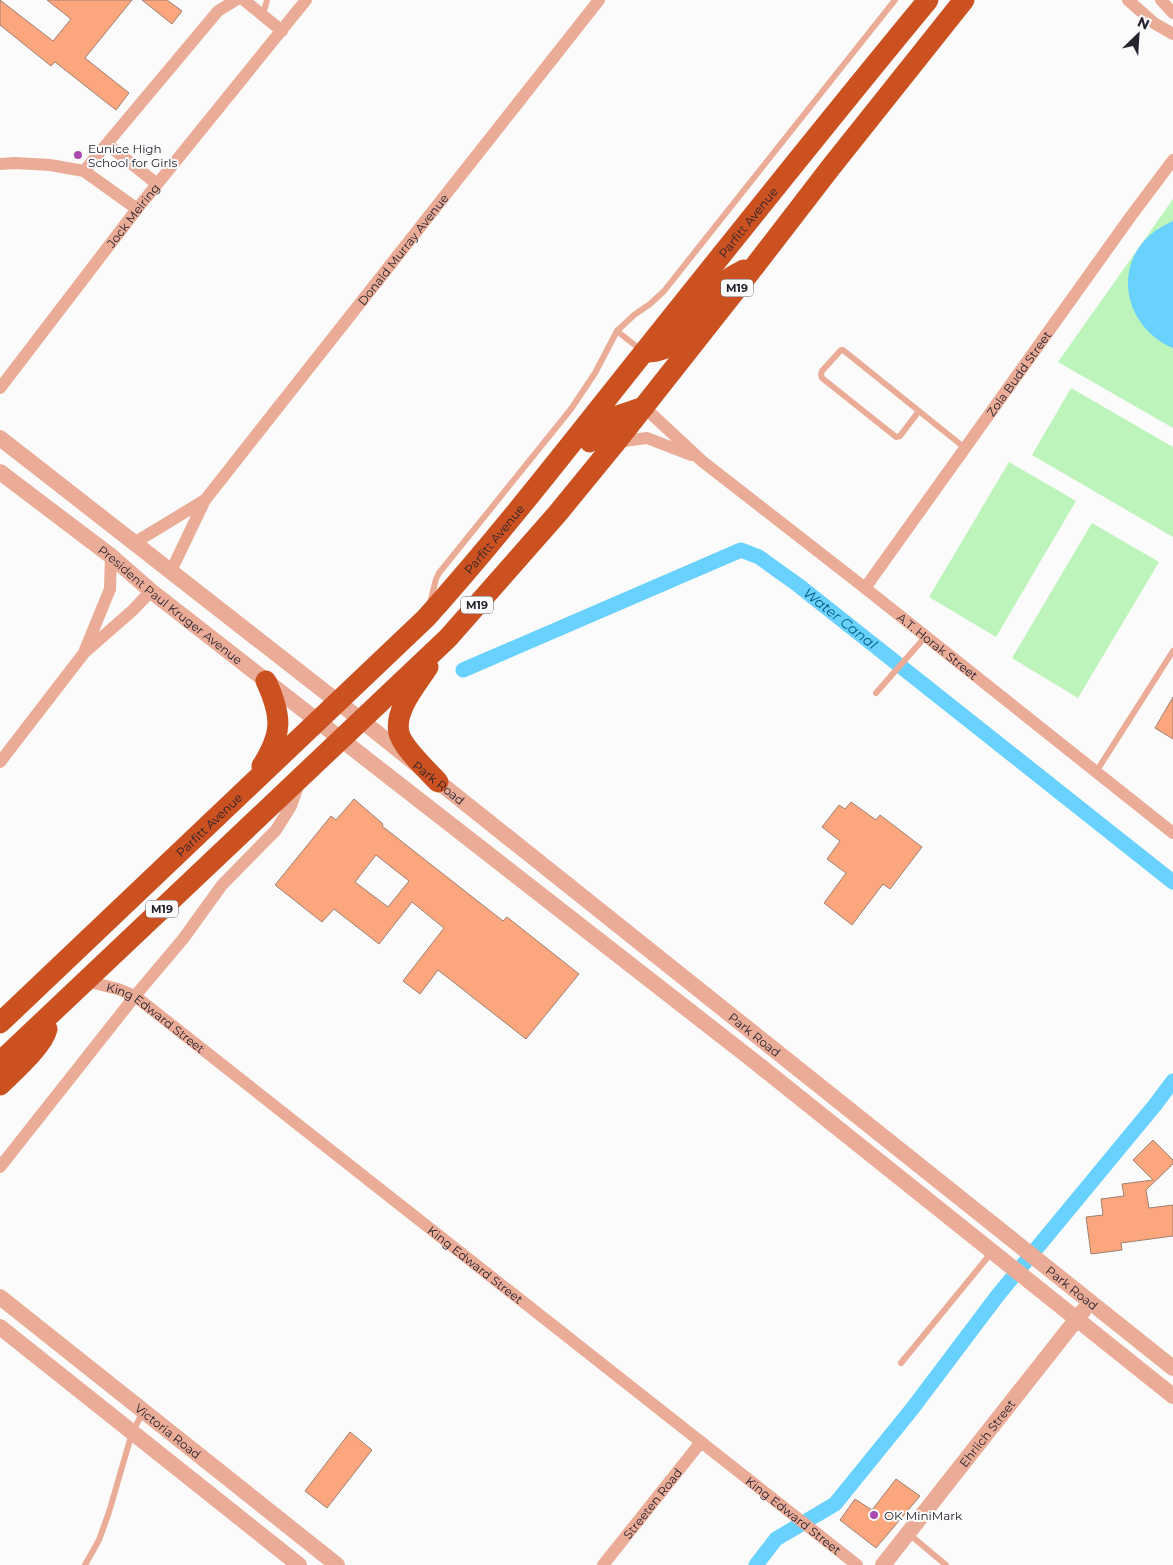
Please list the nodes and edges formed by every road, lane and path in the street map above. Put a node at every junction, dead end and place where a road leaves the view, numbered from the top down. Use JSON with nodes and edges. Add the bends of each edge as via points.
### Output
{"nodes":[{"id":1,"x":236,"y":0,"type":"edge"},
{"id":2,"x":244,"y":0,"type":"edge"},
{"id":3,"x":268,"y":0,"type":"edge"},
{"id":4,"x":306,"y":0,"type":"edge"},
{"id":5,"x":599,"y":0,"type":"edge"},
{"id":6,"x":895,"y":0,"type":"edge"},
{"id":7,"x":928,"y":0,"type":"edge"},
{"id":8,"x":964,"y":0,"type":"edge"},
{"id":9,"x":1128,"y":0,"type":"edge"},
{"id":10,"x":1161,"y":0,"type":"edge"},
{"id":11,"x":1173,"y":13,"type":"edge"},
{"id":12,"x":263,"y":15,"type":"junction"},
{"id":13,"x":282,"y":31,"type":"junction"},
{"id":14,"x":1173,"y":34,"type":"edge"},
{"id":15,"x":107,"y":144,"type":"junction"},
{"id":16,"x":1173,"y":160,"type":"edge"},
{"id":17,"x":0,"y":164,"type":"edge"},
{"id":18,"x":84,"y":171,"type":"junction"},
{"id":19,"x":157,"y":184,"type":"junction"},
{"id":20,"x":137,"y":209,"type":"junction"},
{"id":21,"x":754,"y":267,"type":"junction"},
{"id":22,"x":617,"y":331,"type":"junction"},
{"id":23,"x":644,"y":352,"type":"junction"},
{"id":24,"x":0,"y":388,"type":"edge"},
{"id":25,"x":644,"y":407,"type":"junction"},
{"id":26,"x":919,"y":411,"type":"junction"},
{"id":27,"x":0,"y":438,"type":"edge"},
{"id":28,"x":616,"y":442,"type":"junction"},
{"id":29,"x":964,"y":448,"type":"junction"},
{"id":30,"x":702,"y":461,"type":"junction"},
{"id":31,"x":0,"y":472,"type":"edge"},
{"id":32,"x":205,"y":500,"type":"junction"},
{"id":33,"x":498,"y":535,"type":"junction"},
{"id":34,"x":134,"y":543,"type":"junction"},
{"id":35,"x":111,"y":556,"type":"junction"},
{"id":36,"x":172,"y":571,"type":"junction"},
{"id":37,"x":865,"y":588,"type":"junction"},
{"id":38,"x":151,"y":591,"type":"junction"},
{"id":39,"x":426,"y":618,"type":"junction"},
{"id":40,"x":448,"y":638,"type":"junction"},
{"id":41,"x":923,"y":639,"type":"junction"},
{"id":42,"x":1173,"y":651,"type":"edge"},
{"id":43,"x":84,"y":653,"type":"junction"},
{"id":44,"x":266,"y":681,"type":"junction"},
{"id":45,"x":877,"y":692,"type":"dead end"},
{"id":46,"x":337,"y":703,"type":"junction"},
{"id":47,"x":361,"y":720,"type":"junction"},
{"id":48,"x":318,"y":721,"type":"junction"},
{"id":49,"x":341,"y":738,"type":"junction"},
{"id":50,"x":0,"y":762,"type":"edge"},
{"id":51,"x":1096,"y":772,"type":"junction"},
{"id":52,"x":301,"y":776,"type":"junction"},
{"id":53,"x":438,"y":782,"type":"junction"},
{"id":54,"x":250,"y":786,"type":"junction"},
{"id":55,"x":1173,"y":833,"type":"edge"},
{"id":56,"x":86,"y":981,"type":"junction"},
{"id":57,"x":135,"y":996,"type":"junction"},
{"id":58,"x":51,"y":1014,"type":"junction"},
{"id":59,"x":0,"y":1023,"type":"edge"},
{"id":60,"x":0,"y":1062,"type":"edge"},
{"id":61,"x":0,"y":1085,"type":"edge"},
{"id":62,"x":0,"y":1167,"type":"edge"},
{"id":63,"x":996,"y":1255,"type":"junction"},
{"id":64,"x":0,"y":1297,"type":"edge"},
{"id":65,"x":1090,"y":1302,"type":"junction"},
{"id":66,"x":1076,"y":1319,"type":"junction"},
{"id":67,"x":0,"y":1327,"type":"edge"},
{"id":68,"x":49,"y":1336,"type":"junction"},
{"id":69,"x":38,"y":1358,"type":"junction"},
{"id":70,"x":901,"y":1363,"type":"dead end"},
{"id":71,"x":1173,"y":1368,"type":"edge"},
{"id":72,"x":1173,"y":1396,"type":"edge"},
{"id":73,"x":143,"y":1411,"type":"junction"},
{"id":74,"x":132,"y":1433,"type":"junction"},
{"id":75,"x":701,"y":1442,"type":"junction"},
{"id":76,"x":278,"y":1518,"type":"junction"},
{"id":77,"x":908,"y":1533,"type":"junction"},
{"id":78,"x":263,"y":1537,"type":"junction"},
{"id":79,"x":85,"y":1565,"type":"edge"},
{"id":80,"x":299,"y":1565,"type":"edge"},
{"id":81,"x":337,"y":1565,"type":"edge"},
{"id":82,"x":603,"y":1565,"type":"edge"},
{"id":83,"x":856,"y":1565,"type":"edge"},
{"id":84,"x":883,"y":1565,"type":"edge"},
{"id":85,"x":946,"y":1565,"type":"edge"}],
"edges":[{"from":1,"to":15,"type":"street","via":[[218,11]]},
{"from":2,"to":12,"type":"street"},
{"from":3,"to":12,"type":"lane"},
{"from":4,"to":13,"type":"street","name":"Jock Meiring"},
{"from":5,"to":32,"type":"street","name":"Donald Murray Avenue"},
{"from":6,"to":22,"type":"lane","via":[[664,291]]},
{"from":7,"to":23,"type":"highway","name":"Parfitt Avenue","number":"M19"},
{"from":8,"to":21,"type":"highway","number":"M19"},
{"from":9,"to":14,"type":"street"},
{"from":10,"to":11,"type":"street"},
{"from":12,"to":13,"type":"street"},
{"from":13,"to":19,"type":"street","name":"Jock Meiring"},
{"from":15,"to":18,"type":"street"},
{"from":15,"to":19,"type":"street"},
{"from":16,"to":29,"type":"street","name":"Zola Budd Street"},
{"from":17,"to":18,"type":"street","via":[[50,165]]},
{"from":18,"to":20,"type":"street"},
{"from":19,"to":20,"type":"street","name":"Jock Meiring"},
{"from":20,"to":24,"type":"street","name":"Jock Meiring"},
{"from":21,"to":23,"type":"highway","via":[[736,274],[720,286],[672,345],[660,351]]},
{"from":21,"to":25,"type":"highway","number":"M19"},
{"from":22,"to":23,"type":"lane"},
{"from":22,"to":39,"type":"lane","via":[[571,408],[446,563],[436,579]]},
{"from":23,"to":33,"type":"highway","name":"Parfitt Avenue","number":"M19"},
{"from":25,"to":28,"type":"highway","number":"M19"},
{"from":25,"to":30,"type":"street","name":"A.T. Horak Street"},
{"from":25,"to":33,"type":"highway","via":[[612,418],[529,518]]},
{"from":26,"to":26,"type":"lane","via":[[843,350],[820,374],[896,437]]},
{"from":26,"to":29,"type":"lane"},
{"from":27,"to":34,"type":"street","name":"President Paul Kruger Avenue"},
{"from":28,"to":30,"type":"street","name":"A.T. Horak Street","via":[[647,438]]},
{"from":28,"to":40,"type":"highway","number":"M19"},
{"from":29,"to":37,"type":"street","name":"Zola Budd Street"},
{"from":30,"to":37,"type":"street","name":"A.T. Horak Street"},
{"from":31,"to":35,"type":"street","name":"President Paul Kruger Avenue"},
{"from":32,"to":34,"type":"street","name":"Donald Murray Avenue"},
{"from":32,"to":36,"type":"street","name":"Donald Murray Avenue"},
{"from":33,"to":39,"type":"highway","name":"Parfitt Avenue","number":"M19"},
{"from":34,"to":36,"type":"street","name":"President Paul Kruger Avenue"},
{"from":35,"to":38,"type":"street","name":"President Paul Kruger Avenue"},
{"from":35,"to":43,"type":"street","via":[[110,589]]},
{"from":36,"to":46,"type":"street","name":"President Paul Kruger Avenue"},
{"from":37,"to":41,"type":"street","name":"A.T. Horak Street"},
{"from":38,"to":43,"type":"street"},
{"from":38,"to":44,"type":"street","name":"President Paul Kruger Avenue"},
{"from":39,"to":46,"type":"highway","name":"Parfitt Avenue","number":"M19"},
{"from":40,"to":47,"type":"highway","number":"M19"},
{"from":40,"to":53,"type":"highway","via":[[406,702],[399,722],[399,734],[406,746]]},
{"from":41,"to":45,"type":"lane"},
{"from":41,"to":51,"type":"street","name":"A.T. Horak Street"},
{"from":42,"to":51,"type":"lane"},
{"from":43,"to":50,"type":"street"},
{"from":44,"to":48,"type":"street","name":"President Paul Kruger Avenue"},
{"from":44,"to":54,"type":"highway","via":[[275,701],[278,723],[271,752]]},
{"from":46,"to":47,"type":"street","name":"Park Road"},
{"from":46,"to":48,"type":"highway","name":"Parfitt Avenue","number":"M19"},
{"from":47,"to":49,"type":"highway","number":"M19"},
{"from":47,"to":53,"type":"street","name":"Park Road"},
{"from":48,"to":49,"type":"street","name":"President Paul Kruger Avenue"},
{"from":48,"to":54,"type":"highway","name":"Parfitt Avenue","number":"M19"},
{"from":49,"to":52,"type":"highway","number":"M19"},
{"from":49,"to":63,"type":"street","name":"Park Road"},
{"from":51,"to":55,"type":"street","name":"A.T. Horak Street"},
{"from":52,"to":56,"type":"highway","number":"M19"},
{"from":52,"to":57,"type":"street","via":[[292,806],[276,830],[222,886]]},
{"from":53,"to":65,"type":"street","name":"Park Road"},
{"from":54,"to":59,"type":"highway","name":"Parfitt Avenue","number":"M19"},
{"from":56,"to":57,"type":"street","name":"King Edward Street"},
{"from":56,"to":58,"type":"highway","number":"M19"},
{"from":57,"to":62,"type":"street"},
{"from":57,"to":75,"type":"street","name":"King Edward Street"},
{"from":58,"to":60,"type":"highway","number":"M19"},
{"from":58,"to":61,"type":"highway","via":[[46,1035]]},
{"from":63,"to":66,"type":"street","name":"Park Road"},
{"from":63,"to":70,"type":"lane"},
{"from":64,"to":68,"type":"street","name":"Victoria Road"},
{"from":65,"to":66,"type":"street","name":"Ehrlich Street"},
{"from":65,"to":71,"type":"street","name":"Park Road"},
{"from":66,"to":72,"type":"street","name":"Park Road"},
{"from":66,"to":77,"type":"street","name":"Ehrlich Street"},
{"from":67,"to":69,"type":"street","name":"Victoria Road"},
{"from":68,"to":69,"type":"street"},
{"from":68,"to":73,"type":"street","name":"Victoria Road"},
{"from":69,"to":74,"type":"street","name":"Victoria Road"},
{"from":73,"to":74,"type":"lane"},
{"from":73,"to":76,"type":"street","name":"Victoria Road"},
{"from":74,"to":78,"type":"street","name":"Victoria Road"},
{"from":74,"to":79,"type":"lane","via":[[109,1512]]},
{"from":75,"to":82,"type":"street","name":"Streeten Road"},
{"from":75,"to":83,"type":"street","name":"King Edward Street"},
{"from":76,"to":78,"type":"street"},
{"from":76,"to":81,"type":"street","name":"Victoria Road"},
{"from":77,"to":84,"type":"street","name":"Ehrlich Street"},
{"from":77,"to":85,"type":"lane"},
{"from":78,"to":80,"type":"street","name":"Victoria Road"}]}
